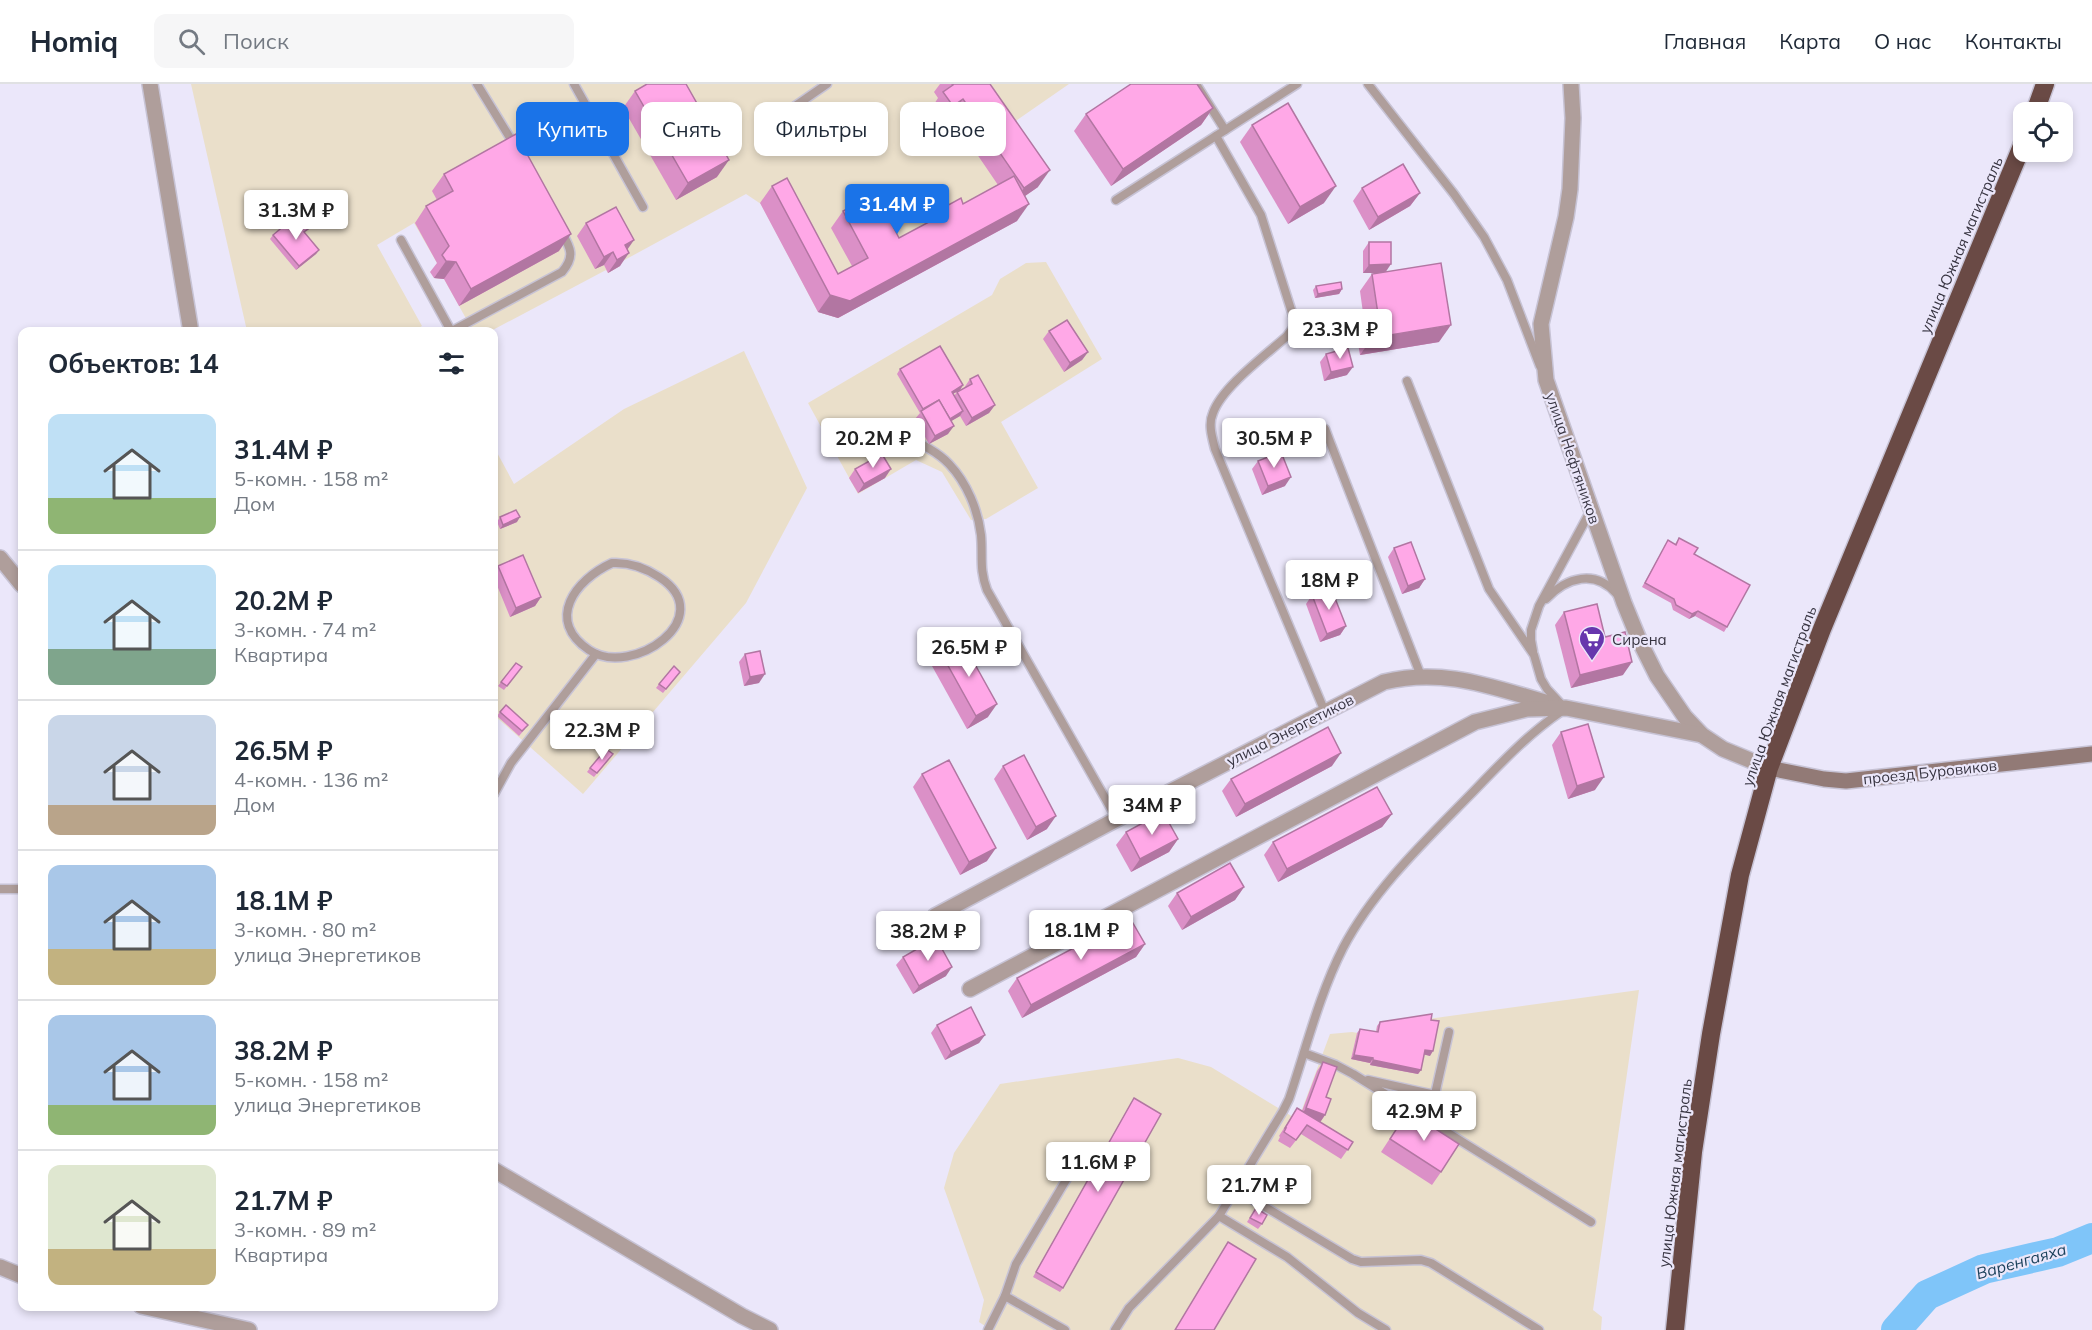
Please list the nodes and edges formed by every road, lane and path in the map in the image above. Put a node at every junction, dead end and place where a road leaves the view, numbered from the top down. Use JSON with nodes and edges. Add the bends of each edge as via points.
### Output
{"nodes":[{"id":1,"x":150,"y":84,"type":"edge"},
{"id":2,"x":477,"y":84,"type":"edge"},
{"id":3,"x":574,"y":84,"type":"edge"},
{"id":4,"x":827,"y":84,"type":"edge"},
{"id":5,"x":1196,"y":84,"type":"edge"},
{"id":6,"x":1297,"y":84,"type":"edge"},
{"id":7,"x":1368,"y":84,"type":"edge"},
{"id":8,"x":1571,"y":84,"type":"edge"},
{"id":9,"x":2045,"y":84,"type":"edge"},
{"id":10,"x":801,"y":102,"type":"edge"},
{"id":11,"x":2039,"y":102,"type":"edge"},
{"id":12,"x":1225,"y":130,"type":"junction"},
{"id":13,"x":1216,"y":136,"type":"junction"},
{"id":14,"x":516,"y":148,"type":"edge"},
{"id":15,"x":2015,"y":162,"type":"edge"},
{"id":16,"x":1116,"y":200,"type":"dead end"},
{"id":17,"x":643,"y":207,"type":"dead end"},
{"id":18,"x":557,"y":223,"type":"edge"},
{"id":19,"x":401,"y":240,"type":"dead end"},
{"id":20,"x":190,"y":327,"type":"edge"},
{"id":21,"x":448,"y":327,"type":"edge"},
{"id":22,"x":458,"y":327,"type":"edge"},
{"id":23,"x":1546,"y":380,"type":"junction"},
{"id":24,"x":1407,"y":381,"type":"dead end"},
{"id":25,"x":890,"y":428,"type":"dead end"},
{"id":26,"x":1325,"y":429,"type":"dead end"},
{"id":27,"x":1591,"y":510,"type":"junction"},
{"id":28,"x":0,"y":558,"type":"edge"},
{"id":29,"x":18,"y":580,"type":"edge"},
{"id":30,"x":1624,"y":603,"type":"junction"},
{"id":31,"x":1539,"y":606,"type":"junction"},
{"id":32,"x":596,"y":654,"type":"junction"},
{"id":33,"x":1534,"y":655,"type":"junction"},
{"id":34,"x":1421,"y":676,"type":"junction"},
{"id":35,"x":1566,"y":708,"type":"junction"},
{"id":36,"x":1325,"y":712,"type":"junction"},
{"id":37,"x":1702,"y":735,"type":"junction"},
{"id":38,"x":2092,"y":754,"type":"edge"},
{"id":39,"x":1769,"y":768,"type":"junction"},
{"id":40,"x":498,"y":787,"type":"edge"},
{"id":41,"x":1117,"y":819,"type":"junction"},
{"id":42,"x":0,"y":889,"type":"edge"},
{"id":43,"x":18,"y":890,"type":"edge"},
{"id":44,"x":935,"y":916,"type":"dead end"},
{"id":45,"x":970,"y":989,"type":"dead end"},
{"id":46,"x":1449,"y":1032,"type":"dead end"},
{"id":47,"x":1304,"y":1053,"type":"junction"},
{"id":48,"x":1361,"y":1079,"type":"junction"},
{"id":49,"x":1435,"y":1095,"type":"junction"},
{"id":50,"x":1429,"y":1121,"type":"junction"},
{"id":51,"x":1075,"y":1165,"type":"dead end"},
{"id":52,"x":498,"y":1172,"type":"edge"},
{"id":53,"x":1235,"y":1189,"type":"junction"},
{"id":54,"x":1219,"y":1216,"type":"junction"},
{"id":55,"x":1592,"y":1222,"type":"dead end"},
{"id":56,"x":0,"y":1267,"type":"edge"},
{"id":57,"x":18,"y":1274,"type":"edge"},
{"id":58,"x":1005,"y":1296,"type":"junction"},
{"id":59,"x":164,"y":1311,"type":"edge"},
{"id":60,"x":249,"y":1330,"type":"edge"},
{"id":61,"x":770,"y":1330,"type":"edge"},
{"id":62,"x":988,"y":1330,"type":"edge"},
{"id":63,"x":1065,"y":1330,"type":"edge"},
{"id":64,"x":1115,"y":1330,"type":"edge"},
{"id":65,"x":1386,"y":1330,"type":"edge"},
{"id":66,"x":1539,"y":1330,"type":"edge"},
{"id":67,"x":1675,"y":1330,"type":"edge"}],
"edges":[{"from":1,"to":20,"type":"street"},
{"from":2,"to":14,"type":"lane"},
{"from":3,"to":17,"type":"lane"},
{"from":4,"to":10,"type":"lane"},
{"from":5,"to":12,"type":"lane"},
{"from":6,"to":12,"type":"lane"},
{"from":7,"to":23,"type":"lane","via":[[1484,237],[1507,280]]},
{"from":8,"to":23,"type":"street","name":"улица Нефтяников","via":[[1570,189],[1541,324]]},
{"from":9,"to":11,"type":"highway"},
{"from":12,"to":13,"type":"lane"},
{"from":13,"to":16,"type":"lane"},
{"from":13,"to":36,"type":"lane","via":[[1260,214],[1294,318],[1287,336],[1220,400],[1212,414],[1210,430]]},
{"from":15,"to":39,"type":"highway","name":"улица Южная магистраль","via":[[1822,629]]},
{"from":18,"to":22,"type":"lane","via":[[571,250],[571,258],[562,272]]},
{"from":19,"to":21,"type":"lane"},
{"from":23,"to":27,"type":"street","name":"улица Нефтяников"},
{"from":24,"to":33,"type":"lane","via":[[1489,589]]},
{"from":25,"to":41,"type":"lane","via":[[938,456],[960,477],[979,520],[981,574],[987,590]]},
{"from":26,"to":34,"type":"lane"},
{"from":27,"to":30,"type":"street","name":"улица Нефтяников"},
{"from":27,"to":31,"type":"lane"},
{"from":28,"to":29,"type":"street"},
{"from":30,"to":31,"type":"lane","via":[[1607,583],[1584,578],[1556,590]]},
{"from":30,"to":37,"type":"street","name":"улица Нефтяников","via":[[1657,676]]},
{"from":31,"to":33,"type":"lane","via":[[1531,630]]},
{"from":32,"to":32,"type":"lane","via":[[579,641],[567,622],[569,601],[586,579],[612,563],[624,562],[651,572],[674,590],[681,614],[665,639],[637,654]]},
{"from":32,"to":40,"type":"lane","via":[[511,763]]},
{"from":33,"to":35,"type":"lane","via":[[1547,689]]},
{"from":34,"to":35,"type":"street","name":"улица Энергетиков","via":[[1444,676]]},
{"from":34,"to":36,"type":"street","name":"улица Энергетиков","via":[[1384,682]]},
{"from":35,"to":37,"type":"street"},
{"from":35,"to":45,"type":"street","via":[[1527,709],[1475,722]]},
{"from":35,"to":47,"type":"lane","via":[[1528,736],[1428,837],[1380,892],[1329,978]]},
{"from":36,"to":41,"type":"street","name":"улица Энергетиков"},
{"from":37,"to":39,"type":"street","name":"улица Нефтяников","via":[[1723,749]]},
{"from":38,"to":39,"type":"street","name":"проезд Буровиков","via":[[1846,781]]},
{"from":39,"to":67,"type":"highway","name":"улица Южная магистраль","via":[[1740,875],[1711,1034]]},
{"from":41,"to":44,"type":"street","name":"улица Энергетиков"},
{"from":42,"to":43,"type":"lane"},
{"from":46,"to":49,"type":"lane"},
{"from":47,"to":48,"type":"lane"},
{"from":47,"to":53,"type":"lane","via":[[1286,1105]]},
{"from":48,"to":49,"type":"lane"},
{"from":48,"to":50,"type":"lane"},
{"from":49,"to":50,"type":"lane"},
{"from":50,"to":55,"type":"lane"},
{"from":51,"to":58,"type":"lane","via":[[1016,1264]]},
{"from":52,"to":61,"type":"street"},
{"from":53,"to":54,"type":"lane"},
{"from":53,"to":66,"type":"lane","via":[[1352,1259],[1431,1263]]},
{"from":54,"to":64,"type":"lane","via":[[1129,1308]]},
{"from":54,"to":65,"type":"lane","via":[[1287,1257]]},
{"from":56,"to":57,"type":"street"},
{"from":58,"to":62,"type":"lane"},
{"from":58,"to":63,"type":"lane"},
{"from":59,"to":60,"type":"street"}]}
